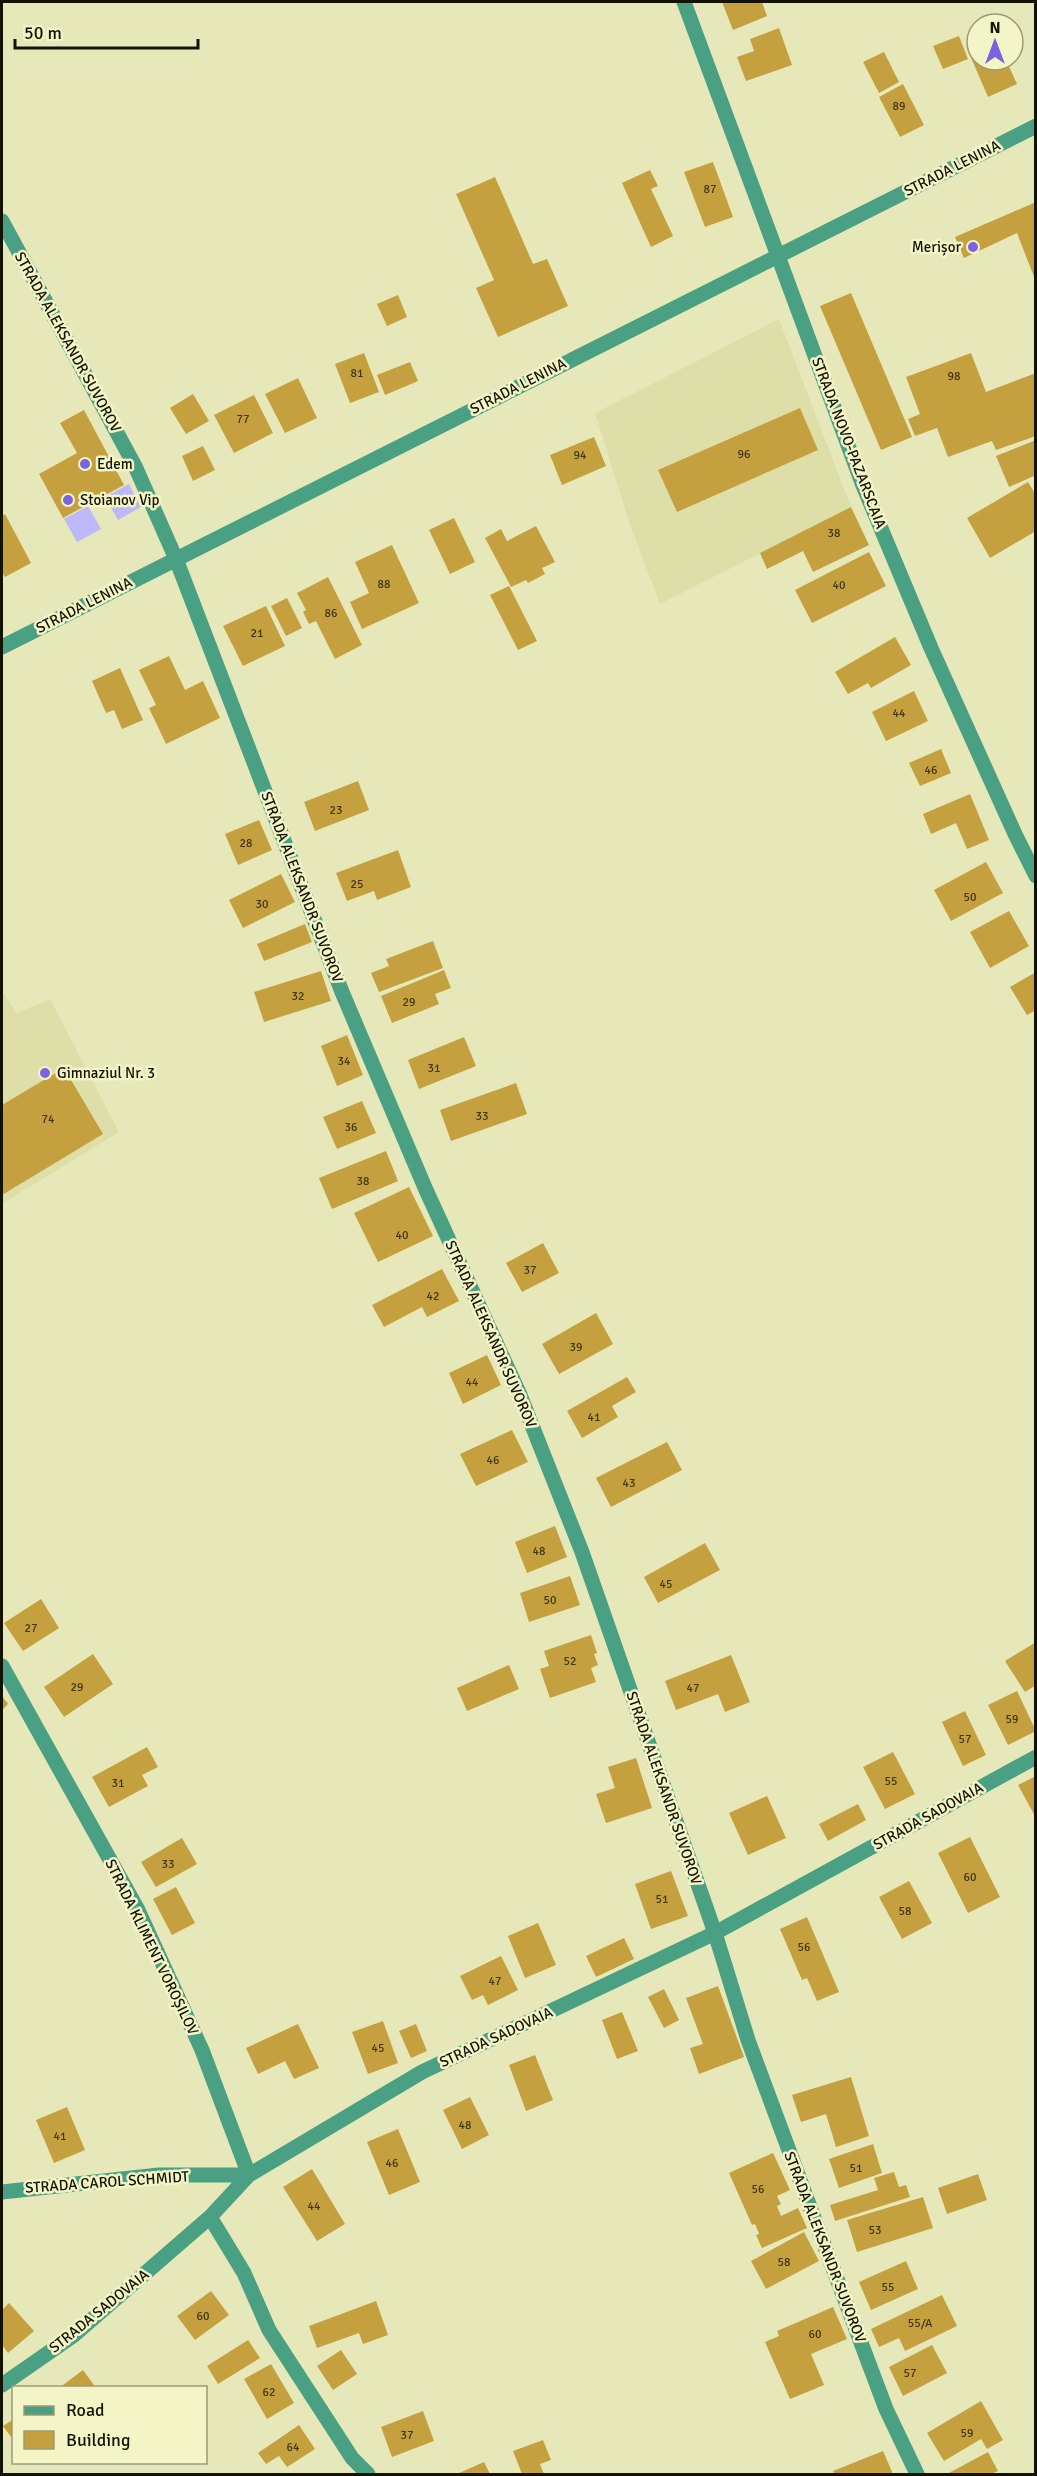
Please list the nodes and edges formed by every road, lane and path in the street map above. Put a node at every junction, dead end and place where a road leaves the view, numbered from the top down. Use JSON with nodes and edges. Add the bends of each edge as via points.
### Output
{"nodes":[{"id":1,"x":684,"y":2,"type":"edge"},
{"id":2,"x":1035,"y":126,"type":"edge"},
{"id":3,"x":2,"y":220,"type":"edge"},
{"id":4,"x":778,"y":254,"type":"junction"},
{"id":5,"x":176,"y":559,"type":"junction"},
{"id":6,"x":2,"y":647,"type":"edge"},
{"id":7,"x":1035,"y":876,"type":"edge"},
{"id":8,"x":2,"y":1665,"type":"edge"},
{"id":9,"x":1035,"y":1757,"type":"edge"},
{"id":10,"x":716,"y":1933,"type":"junction"},
{"id":11,"x":249,"y":2175,"type":"junction"},
{"id":12,"x":2,"y":2192,"type":"edge"},
{"id":13,"x":210,"y":2217,"type":"junction"},
{"id":14,"x":2,"y":2385,"type":"edge"},
{"id":15,"x":368,"y":2475,"type":"edge"},
{"id":16,"x":917,"y":2475,"type":"edge"}],
"edges":[{"from":1,"to":4,"type":"street","name":"STRADA NOVO-PAZARSCAIA"},
{"from":2,"to":4,"type":"street","name":"STRADA LENINA"},
{"from":3,"to":5,"type":"street","name":"STRADA ALEKSANDR SUVOROV","via":[[135,466]]},
{"from":4,"to":5,"type":"street","name":"STRADA LENINA"},
{"from":4,"to":7,"type":"street","name":"STRADA NOVO-PAZARSCAIA","via":[[867,494],[931,648]]},
{"from":5,"to":6,"type":"street","name":"STRADA LENINA"},
{"from":5,"to":10,"type":"street","name":"STRADA ALEKSANDR SUVOROV","via":[[342,992],[426,1190],[520,1395],[578,1541]]},
{"from":8,"to":11,"type":"street","name":"STRADA KLIMENT VOROȘILOV","via":[[138,1910],[202,2050]]},
{"from":9,"to":10,"type":"street","name":"STRADA SADOVAIA"},
{"from":10,"to":11,"type":"street","name":"STRADA SADOVAIA","via":[[422,2072]]},
{"from":10,"to":16,"type":"street","name":"STRADA ALEKSANDR SUVOROV","via":[[748,2040],[886,2409]]},
{"from":11,"to":12,"type":"street","name":"STRADA CAROL SCHMIDT","via":[[159,2175]]},
{"from":11,"to":13,"type":"street","name":"STRADA SADOVAIA"},
{"from":13,"to":14,"type":"street","name":"STRADA SADOVAIA","via":[[74,2335]]},
{"from":13,"to":15,"type":"street","via":[[243,2273],[269,2330],[352,2458]]}]}
